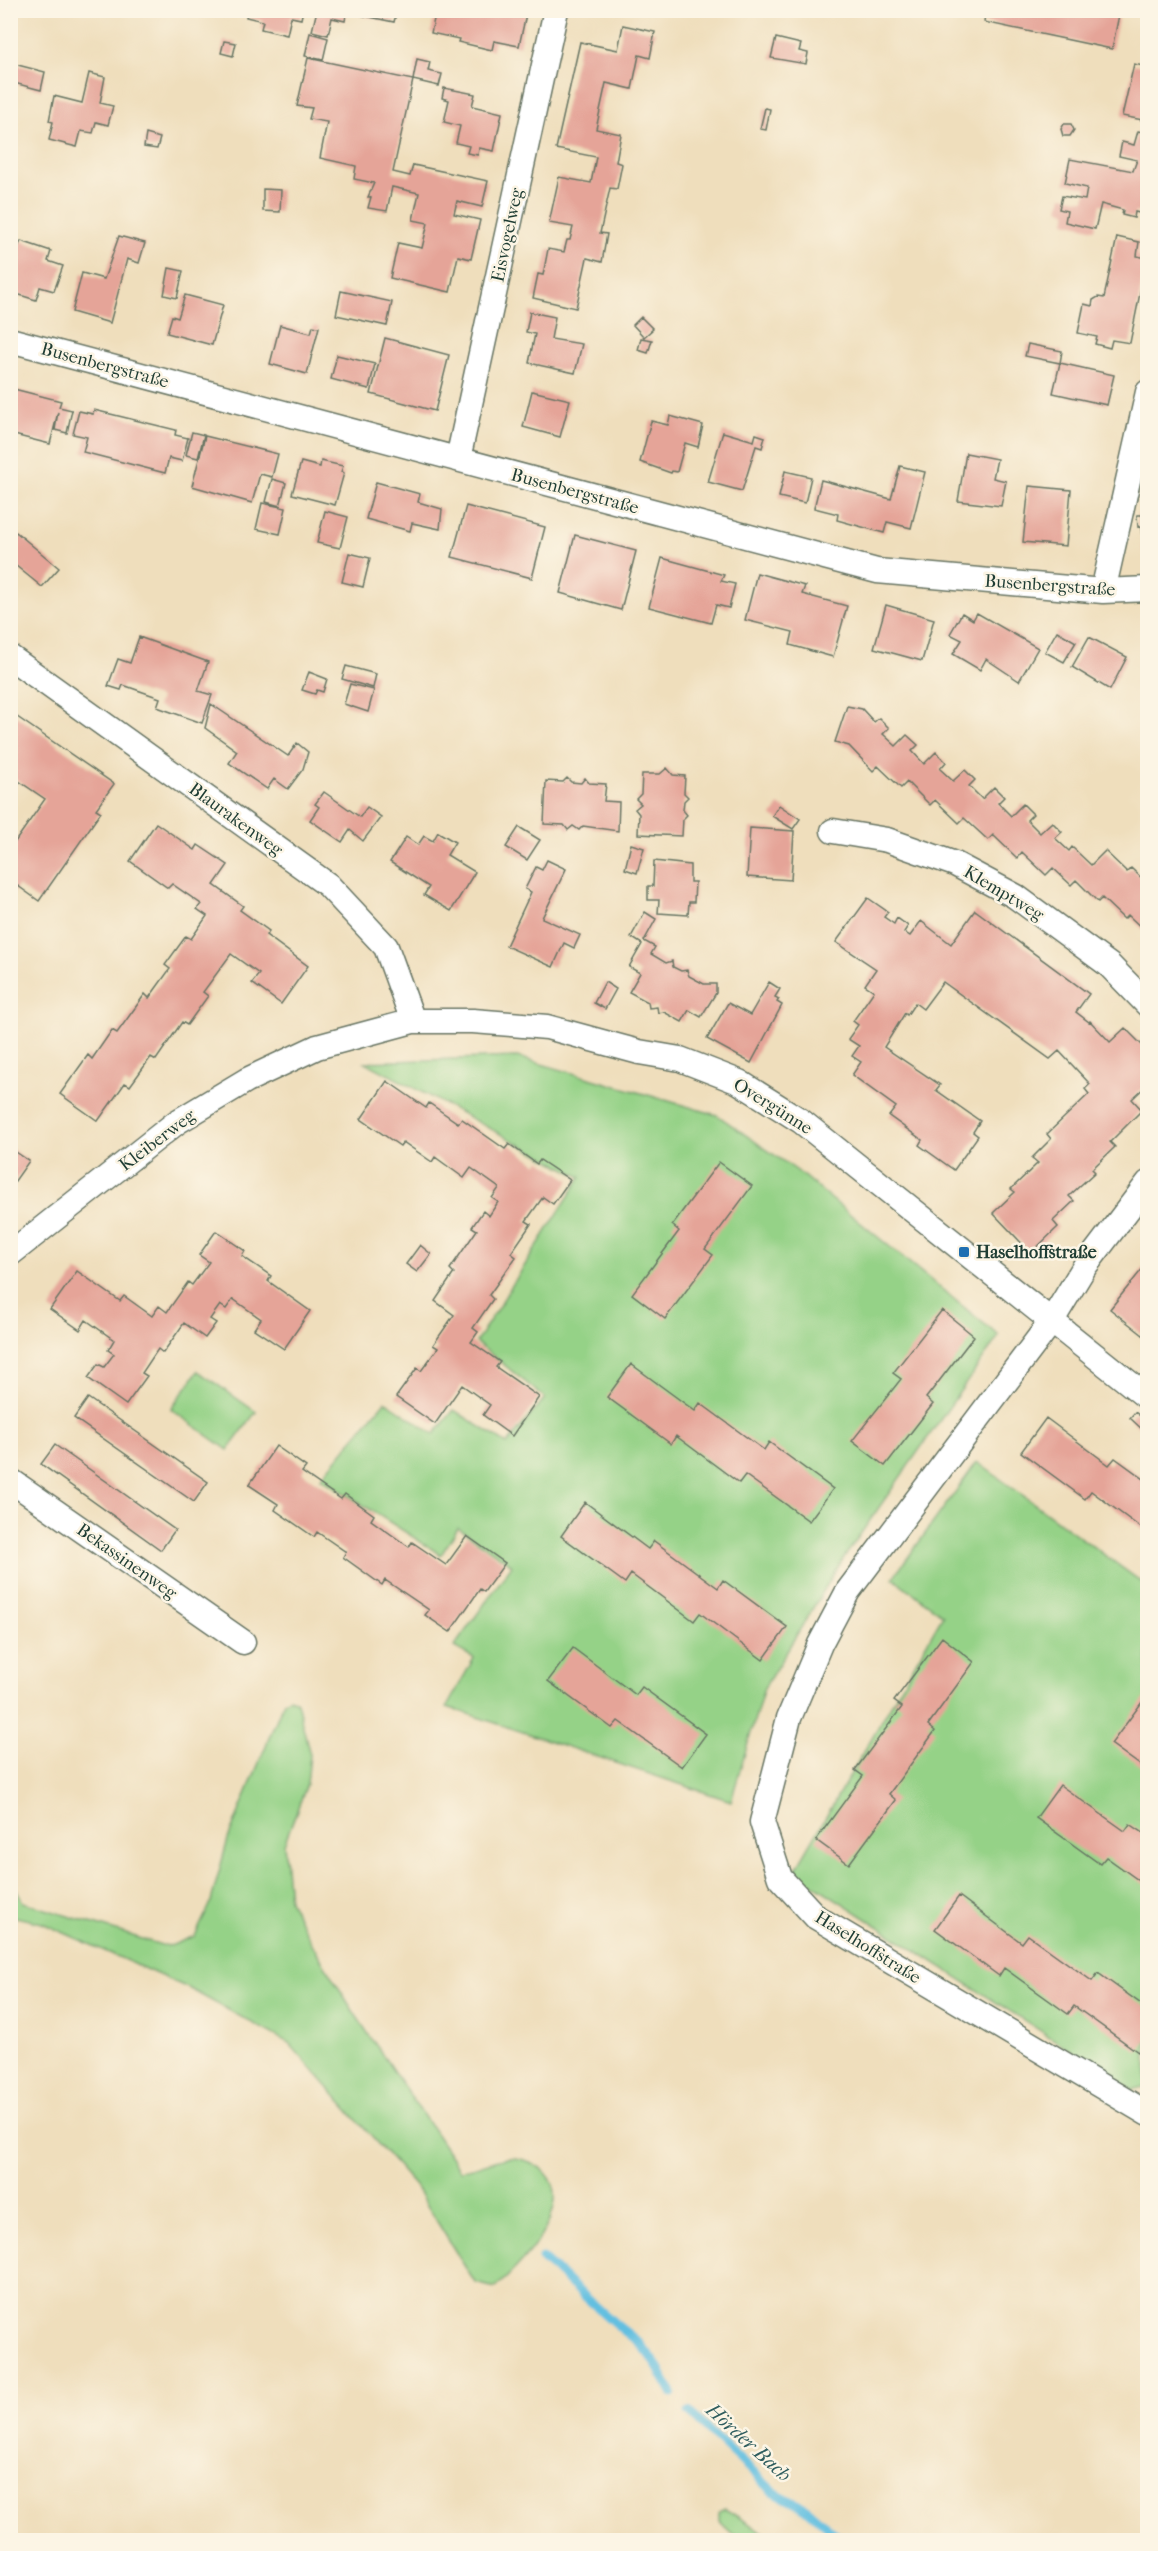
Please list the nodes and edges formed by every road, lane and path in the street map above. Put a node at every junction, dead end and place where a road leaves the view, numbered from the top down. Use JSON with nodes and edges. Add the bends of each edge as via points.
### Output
{"nodes":[{"id":1,"x":556,"y":10,"type":"edge"},
{"id":2,"x":10,"y":340,"type":"edge"},
{"id":3,"x":1148,"y":392,"type":"edge"},
{"id":4,"x":458,"y":459,"type":"junction"},
{"id":5,"x":1148,"y":589,"type":"edge"},
{"id":6,"x":1103,"y":591,"type":"junction"},
{"id":7,"x":10,"y":657,"type":"edge"},
{"id":8,"x":834,"y":831,"type":"dead end"},
{"id":9,"x":1148,"y":1005,"type":"edge"},
{"id":10,"x":412,"y":1021,"type":"junction"},
{"id":11,"x":317,"y":1047,"type":"joint"},
{"id":12,"x":1148,"y":1184,"type":"edge"},
{"id":13,"x":10,"y":1254,"type":"edge"},
{"id":14,"x":1051,"y":1322,"type":"junction"},
{"id":15,"x":1148,"y":1398,"type":"edge"},
{"id":16,"x":10,"y":1480,"type":"edge"},
{"id":17,"x":243,"y":1642,"type":"dead end"},
{"id":18,"x":1148,"y":2114,"type":"edge"}],
"edges":[{"from":1,"to":4,"type":"street","name":"Eisvogelweg"},
{"from":2,"to":4,"type":"street","name":"Busenbergstraße"},
{"from":3,"to":6,"type":"street"},
{"from":4,"to":6,"type":"street","name":"Busenbergstraße","via":[[877,571]]},
{"from":5,"to":6,"type":"street","name":"Busenbergstraße"},
{"from":7,"to":10,"type":"street","name":"Blaurakenweg","via":[[328,885],[386,947]]},
{"from":8,"to":9,"type":"street","name":"Klemptweg","via":[[886,840],[955,864],[1015,896],[1109,965]]},
{"from":10,"to":11,"type":"street","name":"Overgünne"},
{"from":10,"to":14,"type":"street","name":"Overgünne","via":[[547,1027],[680,1059],[739,1082],[810,1128]]},
{"from":11,"to":13,"type":"street","name":"Kleiberweg","via":[[247,1080],[177,1122]]},
{"from":12,"to":14,"type":"street","name":"Haselhoffstraße","via":[[1085,1266]]},
{"from":14,"to":15,"type":"street","name":"Overgünne"},
{"from":14,"to":18,"type":"street","name":"Haselhoffstraße","via":[[848,1591],[820,1644],[789,1718],[762,1822],[780,1878],[816,1917]]},
{"from":16,"to":17,"type":"street","name":"Bekassinenweg"}]}
